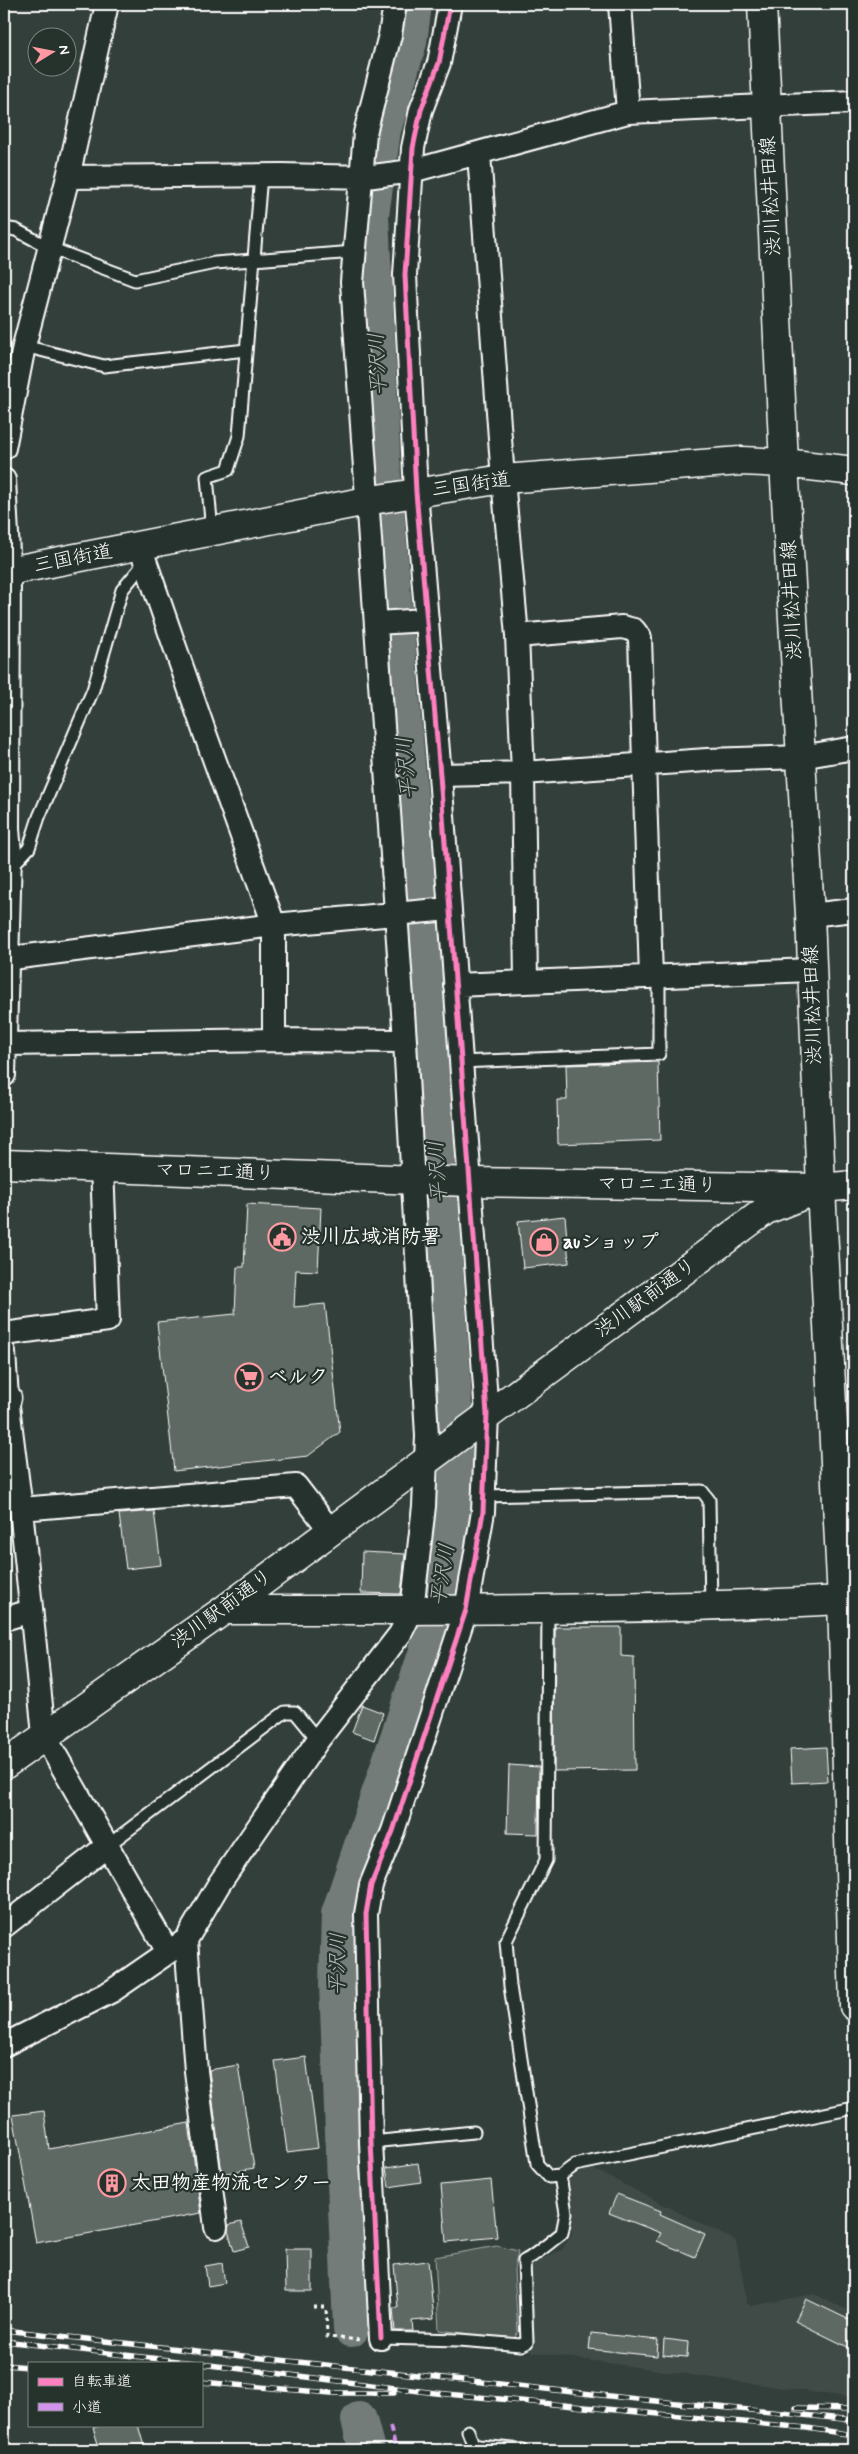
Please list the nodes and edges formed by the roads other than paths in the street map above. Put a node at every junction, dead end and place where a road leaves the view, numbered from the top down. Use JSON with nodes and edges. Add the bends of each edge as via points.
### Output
{"nodes":[{"id":1,"x":108,"y":4,"type":"edge"},
{"id":2,"x":395,"y":4,"type":"edge"},
{"id":3,"x":450,"y":4,"type":"edge"},
{"id":4,"x":620,"y":4,"type":"edge"},
{"id":5,"x":762,"y":4,"type":"edge"},
{"id":6,"x":854,"y":102,"type":"edge"},
{"id":7,"x":767,"y":105,"type":"junction"},
{"id":8,"x":628,"y":112,"type":"junction"},
{"id":9,"x":479,"y":154,"type":"junction"},
{"id":10,"x":405,"y":172,"type":"junction"},
{"id":11,"x":261,"y":175,"type":"junction"},
{"id":12,"x":68,"y":177,"type":"junction"},
{"id":13,"x":363,"y":177,"type":"junction"},
{"id":14,"x":4,"y":228,"type":"edge"},
{"id":15,"x":50,"y":248,"type":"junction"},
{"id":16,"x":354,"y":252,"type":"junction"},
{"id":17,"x":254,"y":261,"type":"junction"},
{"id":18,"x":24,"y":346,"type":"junction"},
{"id":19,"x":246,"y":350,"type":"junction"},
{"id":20,"x":4,"y":448,"type":"edge"},
{"id":21,"x":784,"y":463,"type":"junction"},
{"id":22,"x":854,"y":471,"type":"edge"},
{"id":23,"x":503,"y":479,"type":"junction"},
{"id":24,"x":4,"y":480,"type":"edge"},
{"id":25,"x":409,"y":494,"type":"junction"},
{"id":26,"x":370,"y":500,"type":"junction"},
{"id":27,"x":212,"y":531,"type":"junction"},
{"id":28,"x":143,"y":553,"type":"junction"},
{"id":29,"x":6,"y":572,"type":"edge"},
{"id":30,"x":426,"y":620,"type":"junction"},
{"id":31,"x":377,"y":622,"type":"junction"},
{"id":32,"x":517,"y":636,"type":"junction"},
{"id":33,"x":6,"y":693,"type":"edge"},
{"id":34,"x":854,"y":748,"type":"edge"},
{"id":35,"x":801,"y":757,"type":"junction"},
{"id":36,"x":646,"y":764,"type":"junction"},
{"id":37,"x":523,"y":773,"type":"junction"},
{"id":38,"x":440,"y":775,"type":"junction"},
{"id":39,"x":10,"y":868,"type":"junction"},
{"id":40,"x":442,"y":909,"type":"junction"},
{"id":41,"x":854,"y":910,"type":"edge"},
{"id":42,"x":400,"y":914,"type":"junction"},
{"id":43,"x":810,"y":914,"type":"junction"},
{"id":44,"x":274,"y":925,"type":"junction"},
{"id":45,"x":6,"y":959,"type":"edge"},
{"id":46,"x":811,"y":970,"type":"junction"},
{"id":47,"x":655,"y":977,"type":"junction"},
{"id":48,"x":526,"y":982,"type":"junction"},
{"id":49,"x":455,"y":985,"type":"junction"},
{"id":50,"x":274,"y":1040,"type":"junction"},
{"id":51,"x":405,"y":1041,"type":"junction"},
{"id":52,"x":6,"y":1044,"type":"junction"},
{"id":53,"x":460,"y":1062,"type":"junction"},
{"id":54,"x":4,"y":1075,"type":"edge"},
{"id":55,"x":4,"y":1164,"type":"edge"},
{"id":56,"x":102,"y":1167,"type":"junction"},
{"id":57,"x":420,"y":1180,"type":"junction"},
{"id":58,"x":465,"y":1182,"type":"junction"},
{"id":59,"x":854,"y":1185,"type":"edge"},
{"id":60,"x":821,"y":1188,"type":"junction"},
{"id":61,"x":4,"y":1334,"type":"edge"},
{"id":62,"x":4,"y":1352,"type":"edge"},
{"id":63,"x":5,"y":1398,"type":"edge"},
{"id":64,"x":482,"y":1417,"type":"junction"},
{"id":65,"x":432,"y":1454,"type":"junction"},
{"id":66,"x":484,"y":1496,"type":"junction"},
{"id":67,"x":21,"y":1510,"type":"junction"},
{"id":68,"x":330,"y":1530,"type":"junction"},
{"id":69,"x":848,"y":1600,"type":"edge"},
{"id":70,"x":711,"y":1607,"type":"junction"},
{"id":71,"x":224,"y":1610,"type":"junction"},
{"id":72,"x":415,"y":1610,"type":"junction"},
{"id":73,"x":462,"y":1610,"type":"junction"},
{"id":74,"x":548,"y":1610,"type":"junction"},
{"id":75,"x":31,"y":1611,"type":"junction"},
{"id":76,"x":4,"y":1619,"type":"edge"},
{"id":77,"x":44,"y":1735,"type":"junction"},
{"id":78,"x":318,"y":1740,"type":"junction"},
{"id":79,"x":4,"y":1765,"type":"edge"},
{"id":80,"x":851,"y":1803,"type":"edge"},
{"id":81,"x":107,"y":1846,"type":"junction"},
{"id":82,"x":4,"y":1926,"type":"edge"},
{"id":83,"x":177,"y":1946,"type":"junction"},
{"id":84,"x":854,"y":2006,"type":"edge"},
{"id":85,"x":4,"y":2045,"type":"edge"},
{"id":86,"x":854,"y":2108,"type":"edge"},
{"id":87,"x":474,"y":2132,"type":"dead end"},
{"id":88,"x":371,"y":2142,"type":"junction"},
{"id":89,"x":560,"y":2176,"type":"junction"},
{"id":90,"x":216,"y":2227,"type":"dead end"},
{"id":91,"x":381,"y":2338,"type":"joint"},
{"id":92,"x":468,"y":2431,"type":"dead end"},
{"id":93,"x":523,"y":2450,"type":"edge"}],
"edges":[{"from":1,"to":12,"type":"street"},
{"from":2,"to":13,"type":"street","via":[[365,133]]},
{"from":3,"to":10,"type":"street","via":[[439,63],[421,110]]},
{"from":4,"to":8,"type":"street"},
{"from":5,"to":7,"type":"main road","name":"渋川松井田線"},
{"from":6,"to":7,"type":"street"},
{"from":7,"to":8,"type":"street"},
{"from":7,"to":21,"type":"main road","name":"渋川松井田線"},
{"from":8,"to":9,"type":"street"},
{"from":9,"to":10,"type":"street"},
{"from":9,"to":23,"type":"street"},
{"from":10,"to":13,"type":"street"},
{"from":10,"to":25,"type":"street"},
{"from":11,"to":12,"type":"street"},
{"from":11,"to":13,"type":"street"},
{"from":11,"to":17,"type":"lane"},
{"from":12,"to":15,"type":"street"},
{"from":13,"to":16,"type":"street"},
{"from":14,"to":15,"type":"lane","via":[[16,230]]},
{"from":15,"to":17,"type":"lane","via":[[135,280],[215,262]]},
{"from":15,"to":18,"type":"street"},
{"from":16,"to":17,"type":"lane"},
{"from":16,"to":26,"type":"street","via":[[352,282]]},
{"from":17,"to":19,"type":"lane"},
{"from":18,"to":19,"type":"lane","via":[[104,366]]},
{"from":18,"to":20,"type":"street"},
{"from":19,"to":27,"type":"lane","via":[[239,436],[228,470],[207,477]]},
{"from":21,"to":22,"type":"main road","name":"三国街道"},
{"from":21,"to":23,"type":"main road","name":"三国街道","via":[[741,461]]},
{"from":21,"to":35,"type":"main road","name":"渋川松井田線"},
{"from":23,"to":25,"type":"main road","name":"三国街道"},
{"from":23,"to":32,"type":"street"},
{"from":24,"to":29,"type":"street"},
{"from":25,"to":26,"type":"main road","name":"三国街道"},
{"from":25,"to":30,"type":"street"},
{"from":26,"to":27,"type":"main road","name":"三国街道"},
{"from":26,"to":31,"type":"street"},
{"from":27,"to":28,"type":"main road","name":"三国街道"},
{"from":28,"to":29,"type":"main road","name":"三国街道"},
{"from":28,"to":39,"type":"lane","via":[[122,590],[93,690],[29,848]]},
{"from":28,"to":44,"type":"street"},
{"from":29,"to":33,"type":"street"},
{"from":30,"to":31,"type":"street"},
{"from":30,"to":38,"type":"street"},
{"from":31,"to":42,"type":"street"},
{"from":32,"to":36,"type":"street","via":[[622,628],[634,630],[640,638]]},
{"from":32,"to":37,"type":"street"},
{"from":33,"to":39,"type":"street"},
{"from":34,"to":35,"type":"street"},
{"from":35,"to":36,"type":"street"},
{"from":35,"to":43,"type":"main road","name":"渋川松井田線"},
{"from":36,"to":37,"type":"street"},
{"from":36,"to":47,"type":"street"},
{"from":37,"to":38,"type":"street"},
{"from":37,"to":48,"type":"street"},
{"from":38,"to":40,"type":"street"},
{"from":39,"to":45,"type":"street"},
{"from":40,"to":42,"type":"street"},
{"from":40,"to":49,"type":"street"},
{"from":41,"to":43,"type":"street"},
{"from":42,"to":44,"type":"street"},
{"from":42,"to":51,"type":"street"},
{"from":43,"to":46,"type":"main road","name":"渋川松井田線"},
{"from":44,"to":45,"type":"street"},
{"from":44,"to":50,"type":"street"},
{"from":45,"to":52,"type":"street"},
{"from":46,"to":47,"type":"street"},
{"from":46,"to":60,"type":"main road","name":"渋川松井田線"},
{"from":47,"to":48,"type":"street"},
{"from":47,"to":53,"type":"lane","via":[[659,1054]]},
{"from":48,"to":49,"type":"street"},
{"from":49,"to":53,"type":"street"},
{"from":50,"to":51,"type":"street"},
{"from":50,"to":52,"type":"street"},
{"from":51,"to":57,"type":"street"},
{"from":52,"to":54,"type":"street"},
{"from":53,"to":58,"type":"street"},
{"from":55,"to":56,"type":"main road","name":"マロニエ通り"},
{"from":56,"to":57,"type":"main road","name":"マロニエ通り"},
{"from":56,"to":61,"type":"street","via":[[108,1320]]},
{"from":57,"to":58,"type":"main road","name":"マロニエ通り"},
{"from":57,"to":65,"type":"street","via":[[427,1436]]},
{"from":58,"to":60,"type":"main road","name":"マロニエ通り"},
{"from":58,"to":64,"type":"street"},
{"from":59,"to":60,"type":"main road","name":"マロニエ通り"},
{"from":60,"to":64,"type":"main road","name":"渋川駅前通り","via":[[766,1210]]},
{"from":60,"to":69,"type":"main road","name":"渋川松井田線"},
{"from":62,"to":63,"type":"street"},
{"from":63,"to":67,"type":"street"},
{"from":64,"to":65,"type":"main road","name":"渋川駅前通り"},
{"from":64,"to":66,"type":"street"},
{"from":65,"to":68,"type":"main road","name":"渋川駅前通り"},
{"from":65,"to":72,"type":"street"},
{"from":66,"to":70,"type":"lane","via":[[702,1491],[709,1500]]},
{"from":66,"to":73,"type":"street"},
{"from":67,"to":68,"type":"street","via":[[296,1486]]},
{"from":67,"to":75,"type":"street"},
{"from":68,"to":71,"type":"main road","name":"渋川駅前通り"},
{"from":69,"to":70,"type":"main road"},
{"from":69,"to":80,"type":"main road","name":"渋川松井田線"},
{"from":70,"to":74,"type":"main road"},
{"from":71,"to":72,"type":"main road"},
{"from":71,"to":77,"type":"main road","name":"渋川駅前通り"},
{"from":72,"to":73,"type":"main road"},
{"from":72,"to":78,"type":"street"},
{"from":73,"to":74,"type":"main road"},
{"from":73,"to":88,"type":"street","via":[[393,1830],[371,1885],[366,1914]]},
{"from":74,"to":89,"type":"lane","via":[[546,1860],[506,1941],[537,2164],[549,2177]]},
{"from":75,"to":76,"type":"street"},
{"from":75,"to":77,"type":"street"},
{"from":77,"to":79,"type":"main road","name":"渋川駅前通り"},
{"from":77,"to":81,"type":"street"},
{"from":78,"to":81,"type":"lane","via":[[294,1712],[285,1712]]},
{"from":78,"to":83,"type":"street"},
{"from":80,"to":84,"type":"main road","name":"渋川松井田線"},
{"from":81,"to":82,"type":"street"},
{"from":81,"to":83,"type":"street"},
{"from":83,"to":85,"type":"street","via":[[112,1991]]},
{"from":83,"to":90,"type":"street"},
{"from":86,"to":89,"type":"lane","via":[[575,2165]]},
{"from":87,"to":88,"type":"lane"},
{"from":88,"to":91,"type":"street"},
{"from":89,"to":91,"type":"lane","via":[[566,2213],[562,2233],[524,2261],[527,2342],[521,2345]]},
{"from":92,"to":93,"type":"lane","via":[[473,2444]]}]}
